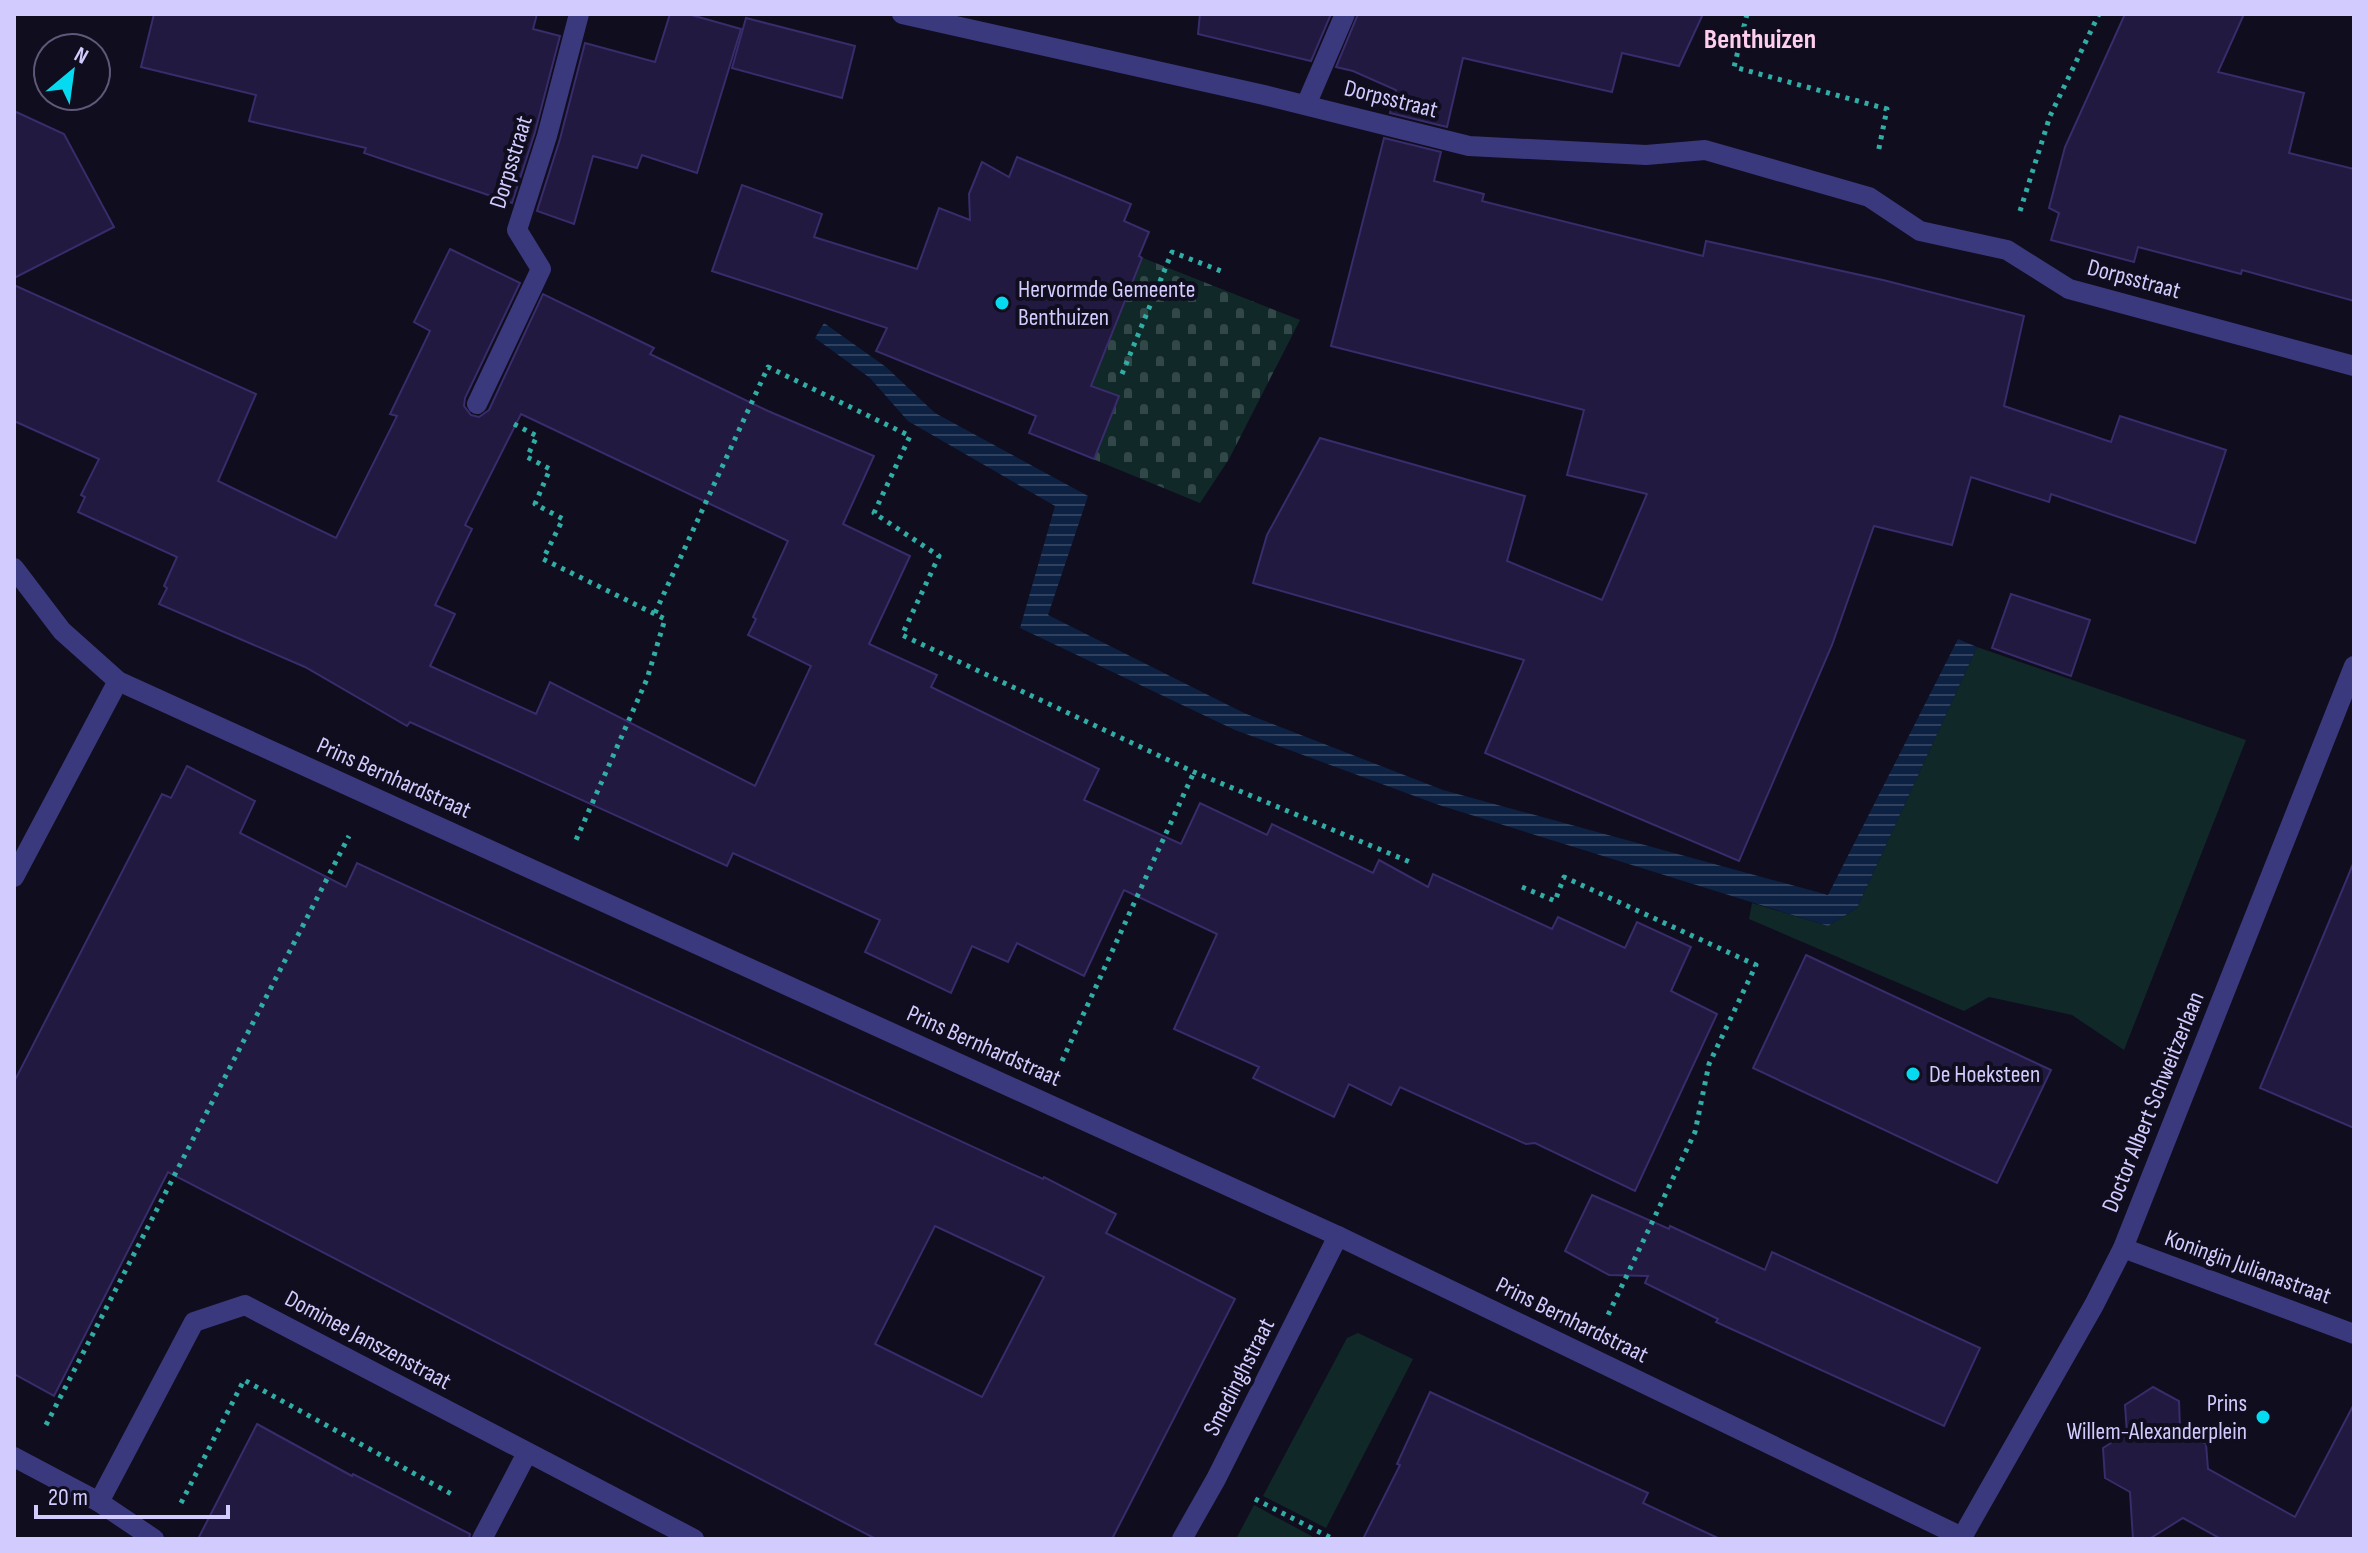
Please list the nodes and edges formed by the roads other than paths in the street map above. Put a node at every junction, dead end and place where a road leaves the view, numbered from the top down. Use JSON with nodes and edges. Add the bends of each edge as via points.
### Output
{"nodes":[{"id":1,"x":579,"y":14,"type":"edge"},
{"id":2,"x":902,"y":14,"type":"edge"},
{"id":3,"x":1345,"y":14,"type":"edge"},
{"id":4,"x":1306,"y":105,"type":"junction"},
{"id":5,"x":2354,"y":366,"type":"edge"},
{"id":6,"x":477,"y":404,"type":"road end"},
{"id":7,"x":14,"y":568,"type":"edge"},
{"id":8,"x":2354,"y":666,"type":"edge"},
{"id":9,"x":118,"y":681,"type":"junction"},
{"id":10,"x":14,"y":877,"type":"edge"},
{"id":11,"x":1338,"y":1236,"type":"junction"},
{"id":12,"x":2123,"y":1248,"type":"junction"},
{"id":13,"x":2354,"y":1334,"type":"edge"},
{"id":14,"x":527,"y":1453,"type":"junction"},
{"id":15,"x":20,"y":1461,"type":"edge"},
{"id":16,"x":99,"y":1502,"type":"junction"},
{"id":17,"x":1962,"y":1538,"type":"edge"},
{"id":18,"x":154,"y":1539,"type":"edge"},
{"id":19,"x":482,"y":1539,"type":"edge"},
{"id":20,"x":694,"y":1539,"type":"edge"},
{"id":21,"x":1182,"y":1539,"type":"edge"}],
"edges":[{"from":1,"to":6,"type":"street","name":"Dorpsstraat","via":[[517,230],[541,269]]},
{"from":2,"to":4,"type":"street","name":"Dorpsstraat"},
{"from":3,"to":4,"type":"street"},
{"from":4,"to":5,"type":"street","name":"Dorpsstraat","via":[[1469,146],[1646,155],[1705,150],[1869,197],[1920,231],[2007,250],[2069,289]]},
{"from":7,"to":9,"type":"street","name":"Prins Bernhardstraat","via":[[62,631]]},
{"from":8,"to":12,"type":"street","name":"Doctor Albert Schweitzerlaan"},
{"from":9,"to":10,"type":"street"},
{"from":9,"to":11,"type":"street","name":"Prins Bernhardstraat"},
{"from":11,"to":17,"type":"street","name":"Prins Bernhardstraat"},
{"from":11,"to":21,"type":"street","name":"Smedinghstraat"},
{"from":12,"to":13,"type":"street","name":"Koningin Julianastraat"},
{"from":12,"to":17,"type":"street","name":"Doctor Albert Schweitzerlaan"},
{"from":14,"to":16,"type":"street","name":"Dominee Janszenstraat","via":[[245,1305],[194,1322]]},
{"from":14,"to":19,"type":"street"},
{"from":14,"to":20,"type":"street","name":"Dominee Janszenstraat"},
{"from":15,"to":16,"type":"street"},
{"from":16,"to":18,"type":"street"}]}
